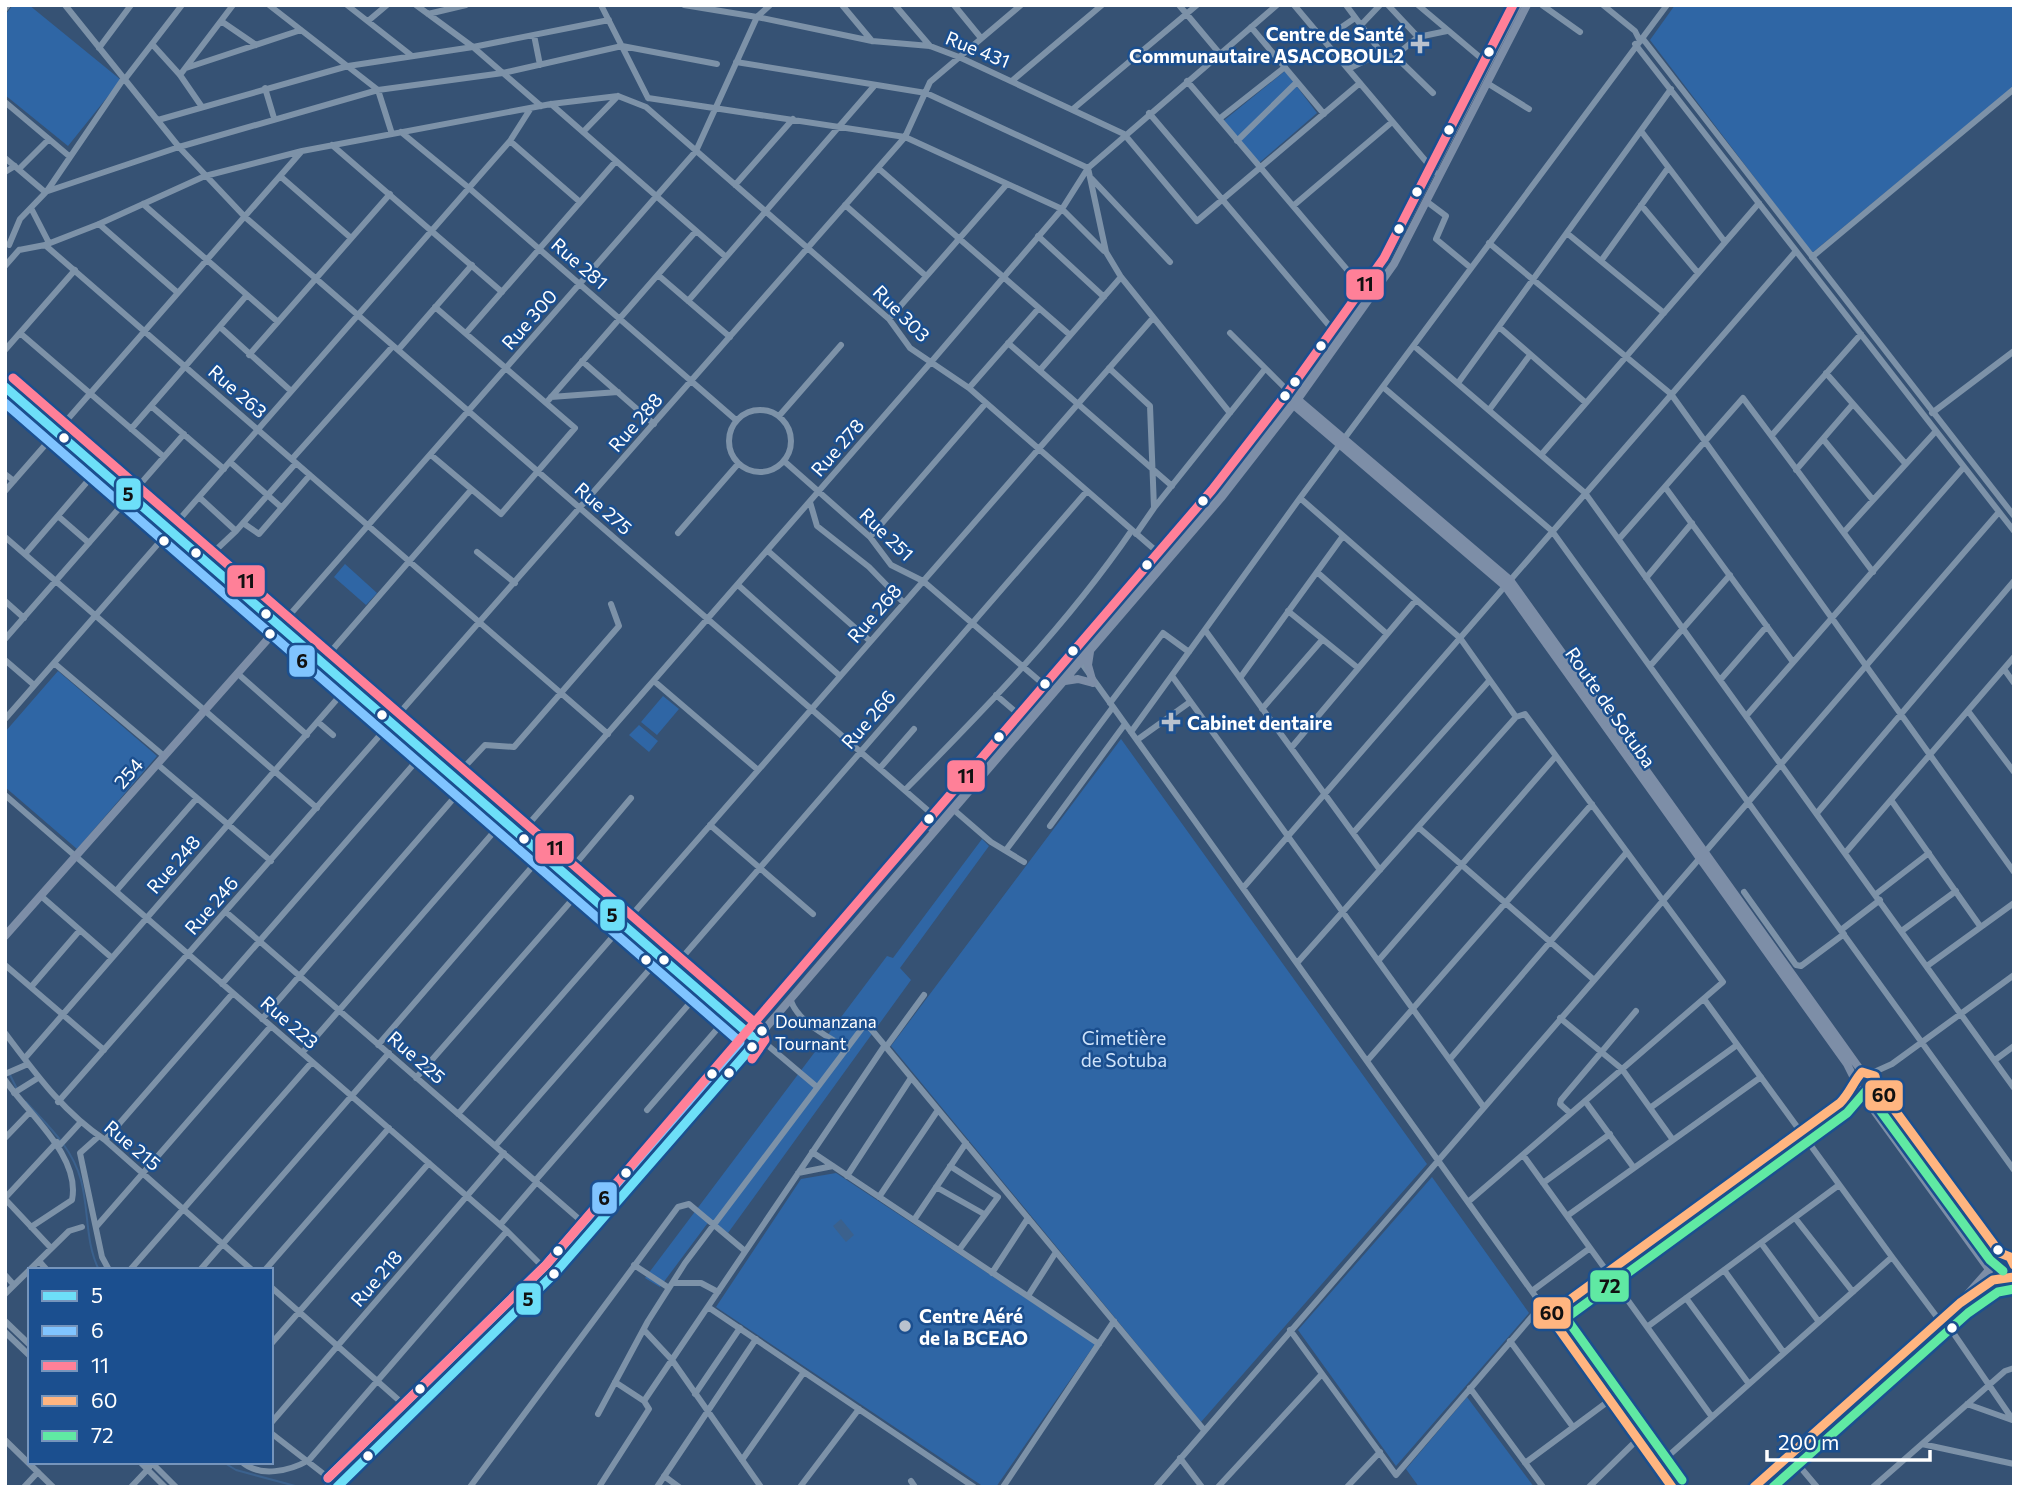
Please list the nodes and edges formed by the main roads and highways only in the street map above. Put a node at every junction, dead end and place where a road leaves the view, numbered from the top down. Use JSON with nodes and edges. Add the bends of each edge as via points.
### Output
{"nodes":[{"id":1,"x":1518,"y":5,"type":"edge"},
{"id":2,"x":1527,"y":5,"type":"edge"},
{"id":3,"x":1437,"y":173,"type":"junction"},
{"id":4,"x":1339,"y":337,"type":"junction"},
{"id":5,"x":5,"y":387,"type":"edge"},
{"id":6,"x":5,"y":400,"type":"edge"},
{"id":7,"x":1293,"y":400,"type":"junction"},
{"id":8,"x":54,"y":435,"type":"junction"},
{"id":9,"x":96,"y":472,"type":"junction"},
{"id":10,"x":167,"y":533,"type":"junction"},
{"id":11,"x":278,"y":629,"type":"junction"},
{"id":12,"x":1090,"y":652,"type":"junction"},
{"id":13,"x":1079,"y":659,"type":"junction"},
{"id":14,"x":1065,"y":681,"type":"junction"},
{"id":15,"x":390,"y":725,"type":"junction"},
{"id":16,"x":941,"y":821,"type":"junction"},
{"id":17,"x":1701,"y":854,"type":"junction"},
{"id":18,"x":580,"y":890,"type":"junction"},
{"id":19,"x":622,"y":926,"type":"junction"},
{"id":20,"x":5,"y":936,"type":"edge"},
{"id":21,"x":754,"y":1040,"type":"junction"},
{"id":22,"x":1862,"y":1072,"type":"junction"},
{"id":23,"x":1875,"y":1079,"type":"junction"},
{"id":24,"x":1855,"y":1083,"type":"junction"},
{"id":25,"x":1862,"y":1094,"type":"junction"},
{"id":26,"x":2010,"y":1258,"type":"edge"},
{"id":27,"x":1989,"y":1269,"type":"junction"},
{"id":28,"x":550,"y":1273,"type":"junction"},
{"id":29,"x":2008,"y":1277,"type":"edge"},
{"id":30,"x":1960,"y":1303,"type":"junction"},
{"id":31,"x":333,"y":1485,"type":"edge"},
{"id":32,"x":1754,"y":1487,"type":"edge"}],
"edges":[{"from":1,"to":3,"type":"main road"},
{"from":2,"to":3,"type":"main road"},
{"from":3,"to":4,"type":"main road"},
{"from":3,"to":4,"type":"main road","via":[[1394,264]]},
{"from":4,"to":7,"type":"main road"},
{"from":5,"to":8,"type":"main road"},
{"from":6,"to":8,"type":"main road"},
{"from":7,"to":12,"type":"main road","via":[[1221,498]]},
{"from":7,"to":13,"type":"main road"},
{"from":7,"to":17,"type":"main road","name":"Route de Sotuba","via":[[1508,583]]},
{"from":8,"to":9,"type":"main road"},
{"from":9,"to":10,"type":"main road","via":[[130,495]]},
{"from":9,"to":10,"type":"main road","via":[[123,502]]},
{"from":10,"to":11,"type":"main road"},
{"from":11,"to":15,"type":"main road"},
{"from":11,"to":20,"type":"main road","name":"254"},
{"from":12,"to":13,"type":"main road"},
{"from":12,"to":14,"type":"main road","via":[[1093,682]]},
{"from":13,"to":14,"type":"main road"},
{"from":13,"to":16,"type":"main road"},
{"from":14,"to":16,"type":"main road"},
{"from":15,"to":18,"type":"main road","via":[[567,874]]},
{"from":15,"to":18,"type":"main road","via":[[538,860]]},
{"from":16,"to":21,"type":"main road"},
{"from":16,"to":21,"type":"main road"},
{"from":17,"to":22,"type":"main road","name":"Route de Sotuba"},
{"from":17,"to":24,"type":"main road","name":"Route de Sotuba","via":[[1847,1063]]},
{"from":18,"to":19,"type":"main road"},
{"from":19,"to":21,"type":"main road"},
{"from":19,"to":21,"type":"main road","via":[[696,996]]},
{"from":21,"to":28,"type":"main road"},
{"from":21,"to":28,"type":"main road"},
{"from":22,"to":23,"type":"main road"},
{"from":22,"to":24,"type":"main road"},
{"from":23,"to":25,"type":"main road","via":[[1871,1093]]},
{"from":23,"to":26,"type":"main road"},
{"from":24,"to":25,"type":"main road","name":"Route de Sotuba"},
{"from":25,"to":27,"type":"main road","name":"Route de Sotuba"},
{"from":26,"to":27,"type":"main road","via":[[1991,1258]]},
{"from":26,"to":29,"type":"main road"},
{"from":27,"to":29,"type":"main road","name":"Route de Sotuba"},
{"from":27,"to":30,"type":"main road"},
{"from":28,"to":31,"type":"main road"},
{"from":29,"to":30,"type":"main road","via":[[1986,1283]]},
{"from":30,"to":32,"type":"main road"}]}
